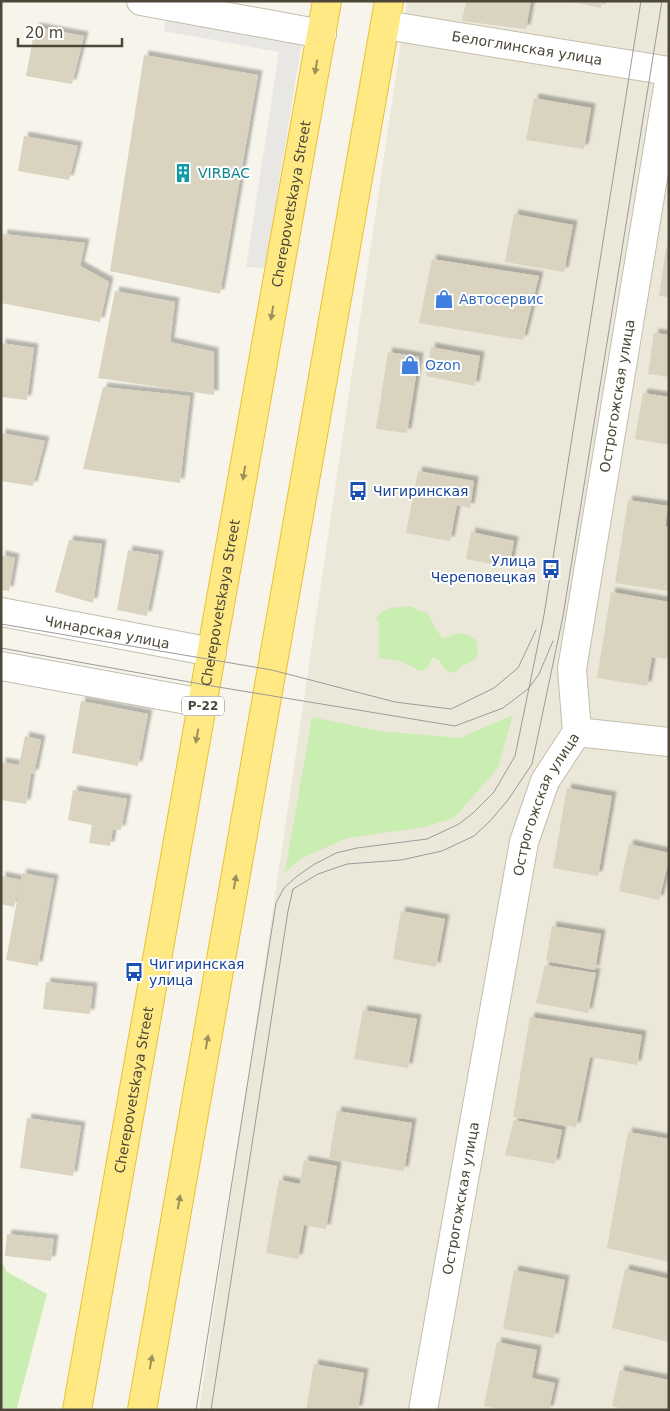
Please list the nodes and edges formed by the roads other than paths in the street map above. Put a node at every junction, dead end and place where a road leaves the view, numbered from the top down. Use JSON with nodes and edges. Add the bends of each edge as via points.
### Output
{"nodes":[{"id":1,"x":141,"y":1,"type":"edge"},
{"id":2,"x":327,"y":1,"type":"edge"},
{"id":3,"x":387,"y":13,"type":"edge"},
{"id":4,"x":322,"y":34,"type":"junction"},
{"id":5,"x":669,"y":71,"type":"edge"},
{"id":6,"x":669,"y":81,"type":"edge"},
{"id":7,"x":1,"y":612,"type":"edge"},
{"id":8,"x":212,"y":652,"type":"junction"},
{"id":9,"x":1,"y":666,"type":"edge"},
{"id":10,"x":203,"y":703,"type":"junction"},
{"id":11,"x":577,"y":732,"type":"junction"},
{"id":12,"x":669,"y":742,"type":"edge"},
{"id":13,"x":77,"y":1410,"type":"edge"},
{"id":14,"x":142,"y":1410,"type":"edge"},
{"id":15,"x":423,"y":1410,"type":"edge"}],
"edges":[{"from":1,"to":4,"type":"street"},
{"from":2,"to":4,"type":"highway","name":"Cherepovetskaya Street","number":"Р-22"},
{"from":3,"to":5,"type":"street","name":"Белоглинская улица"},
{"from":14,"to":3,"type":"highway","one_way":true},
{"from":4,"to":8,"type":"highway","name":"Cherepovetskaya Street","number":"Р-22","one_way":true},
{"from":6,"to":11,"type":"street","name":"Острогожская улица","via":[[572,669]]},
{"from":7,"to":8,"type":"street","name":"Чинарская улица"},
{"from":8,"to":10,"type":"highway","name":"Cherepovetskaya Street","number":"Р-22"},
{"from":9,"to":10,"type":"street"},
{"from":10,"to":13,"type":"highway","name":"Cherepovetskaya Street","number":"Р-22","one_way":true},
{"from":11,"to":12,"type":"street"},
{"from":11,"to":15,"type":"street","name":"Острогожская улица","via":[[545,782],[524,842]]}]}
